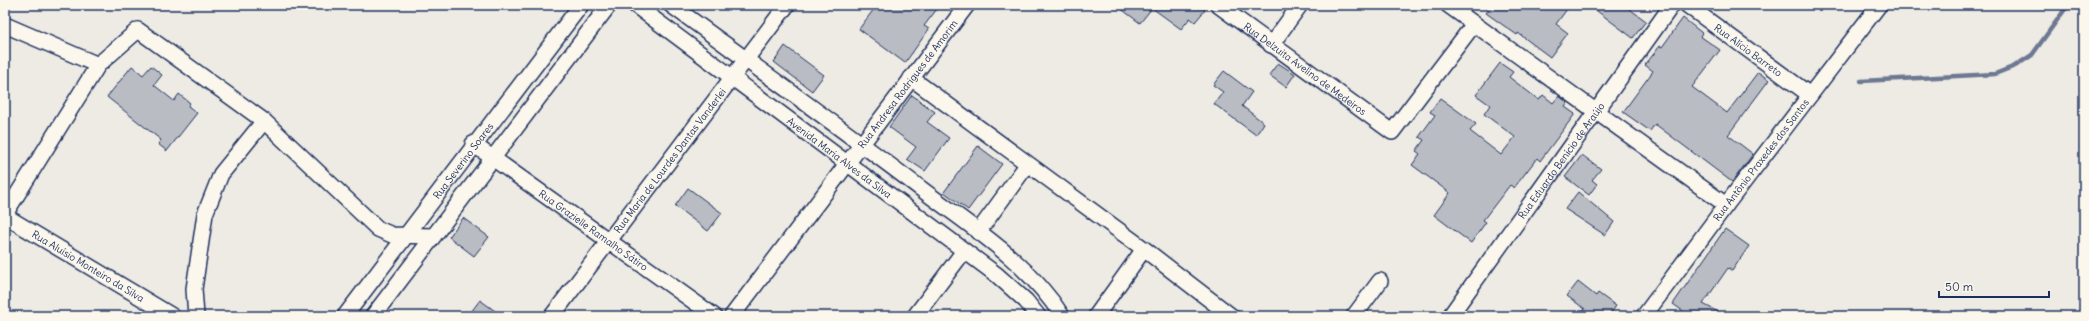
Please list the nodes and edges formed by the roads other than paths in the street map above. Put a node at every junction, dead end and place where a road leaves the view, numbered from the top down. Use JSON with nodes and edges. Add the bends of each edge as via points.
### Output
{"nodes":[{"id":1,"x":581,"y":5,"type":"edge"},
{"id":2,"x":609,"y":5,"type":"edge"},
{"id":3,"x":635,"y":5,"type":"edge"},
{"id":4,"x":671,"y":5,"type":"edge"},
{"id":5,"x":787,"y":5,"type":"edge"},
{"id":6,"x":967,"y":5,"type":"edge"},
{"id":7,"x":1218,"y":5,"type":"edge"},
{"id":8,"x":1300,"y":5,"type":"edge"},
{"id":9,"x":1448,"y":5,"type":"edge"},
{"id":10,"x":1672,"y":5,"type":"edge"},
{"id":11,"x":1687,"y":5,"type":"edge"},
{"id":12,"x":1879,"y":5,"type":"edge"},
{"id":13,"x":1474,"y":24,"type":"junction"},
{"id":14,"x":5,"y":25,"type":"edge"},
{"id":15,"x":1271,"y":45,"type":"junction"},
{"id":16,"x":747,"y":60,"type":"junction"},
{"id":17,"x":98,"y":64,"type":"junction"},
{"id":18,"x":911,"y":78,"type":"junction"},
{"id":19,"x":733,"y":79,"type":"junction"},
{"id":20,"x":1810,"y":95,"type":"junction"},
{"id":21,"x":1597,"y":111,"type":"junction"},
{"id":22,"x":264,"y":121,"type":"junction"},
{"id":23,"x":473,"y":144,"type":"junction"},
{"id":24,"x":862,"y":144,"type":"junction"},
{"id":25,"x":492,"y":158,"type":"junction"},
{"id":26,"x":848,"y":163,"type":"junction"},
{"id":27,"x":1027,"y":165,"type":"junction"},
{"id":28,"x":1726,"y":205,"type":"junction"},
{"id":29,"x":5,"y":215,"type":"edge"},
{"id":30,"x":978,"y":232,"type":"junction"},
{"id":31,"x":406,"y":234,"type":"junction"},
{"id":32,"x":433,"y":236,"type":"junction"},
{"id":33,"x":610,"y":241,"type":"junction"},
{"id":34,"x":1144,"y":249,"type":"junction"},
{"id":35,"x":964,"y":251,"type":"junction"},
{"id":36,"x":1380,"y":281,"type":"dead end"},
{"id":37,"x":172,"y":316,"type":"edge"},
{"id":38,"x":196,"y":316,"type":"edge"},
{"id":39,"x":345,"y":316,"type":"edge"},
{"id":40,"x":373,"y":316,"type":"edge"},
{"id":41,"x":552,"y":316,"type":"edge"},
{"id":42,"x":714,"y":316,"type":"edge"},
{"id":43,"x":732,"y":316,"type":"edge"},
{"id":44,"x":915,"y":316,"type":"edge"},
{"id":45,"x":1038,"y":316,"type":"edge"},
{"id":46,"x":1062,"y":316,"type":"edge"},
{"id":47,"x":1096,"y":316,"type":"edge"},
{"id":48,"x":1231,"y":316,"type":"edge"},
{"id":49,"x":1354,"y":316,"type":"edge"},
{"id":50,"x":1450,"y":316,"type":"edge"},
{"id":51,"x":1644,"y":316,"type":"edge"}],
"edges":[{"from":1,"to":23,"type":"street","name":"Rua Severino Soares"},
{"from":2,"to":25,"type":"street"},
{"from":3,"to":19,"type":"street","name":"Avenida Maria Alves da Silva"},
{"from":4,"to":16,"type":"street"},
{"from":5,"to":16,"type":"street","name":"Rua Maria de Lourdes Dantas Vanderlei"},
{"from":6,"to":18,"type":"street","name":"Rua Andresa Rodrigues de Amorim"},
{"from":7,"to":15,"type":"street","name":"Rua Delzuita Avelino de Medeiros"},
{"from":8,"to":15,"type":"street"},
{"from":9,"to":13,"type":"street"},
{"from":10,"to":21,"type":"street","name":"Rua Eduardo Benício de Araújo"},
{"from":11,"to":20,"type":"street","name":"Rua Alício Barreto"},
{"from":12,"to":20,"type":"street","name":"Rua Antônio Praxedes dos Santos"},
{"from":13,"to":15,"type":"street","name":"Rua Delzuita Avelino de Medeiros","via":[[1392,132]]},
{"from":13,"to":21,"type":"street"},
{"from":14,"to":17,"type":"street"},
{"from":16,"to":19,"type":"street","name":"Rua Maria de Lourdes Dantas Vanderlei"},
{"from":16,"to":24,"type":"street"},
{"from":17,"to":22,"type":"street","via":[[138,30]]},
{"from":17,"to":29,"type":"street"},
{"from":18,"to":24,"type":"street","name":"Rua Andresa Rodrigues de Amorim"},
{"from":18,"to":27,"type":"street"},
{"from":19,"to":26,"type":"street","name":"Avenida Maria Alves da Silva"},
{"from":19,"to":33,"type":"street","name":"Rua Maria de Lourdes Dantas Vanderlei"},
{"from":20,"to":28,"type":"street","name":"Rua Antônio Praxedes dos Santos"},
{"from":21,"to":28,"type":"street"},
{"from":21,"to":50,"type":"street","name":"Rua Eduardo Benício de Araújo"},
{"from":22,"to":31,"type":"street","via":[[378,229],[392,235]]},
{"from":22,"to":38,"type":"street","via":[[221,174],[206,214],[194,289]]},
{"from":23,"to":25,"type":"street","name":"Rua Grazielle Ramalho Sátiro"},
{"from":23,"to":31,"type":"street","name":"Rua Severino Soares"},
{"from":24,"to":26,"type":"street","name":"Rua Andresa Rodrigues de Amorim"},
{"from":24,"to":30,"type":"street"},
{"from":25,"to":32,"type":"street"},
{"from":25,"to":33,"type":"street","name":"Rua Grazielle Ramalho Sátiro"},
{"from":26,"to":35,"type":"street","name":"Avenida Maria Alves da Silva"},
{"from":26,"to":43,"type":"street","name":"Rua Andresa Rodrigues de Amorim"},
{"from":27,"to":30,"type":"street"},
{"from":27,"to":34,"type":"street"},
{"from":28,"to":51,"type":"street","name":"Rua Antônio Praxedes dos Santos"},
{"from":29,"to":37,"type":"street","name":"Rua Aluísio Monteiro da Silva"},
{"from":30,"to":46,"type":"street","via":[[1039,283]]},
{"from":31,"to":32,"type":"street"},
{"from":31,"to":39,"type":"street","name":"Rua Severino Soares"},
{"from":32,"to":40,"type":"street"},
{"from":33,"to":41,"type":"street","name":"Rua Maria de Lourdes Dantas Vanderlei"},
{"from":33,"to":42,"type":"street","name":"Rua Grazielle Ramalho Sátiro"},
{"from":34,"to":47,"type":"street"},
{"from":34,"to":48,"type":"street"},
{"from":35,"to":44,"type":"street"},
{"from":35,"to":45,"type":"street","name":"Avenida Maria Alves da Silva","via":[[997,275],[1026,301]]},
{"from":36,"to":49,"type":"street"}]}
